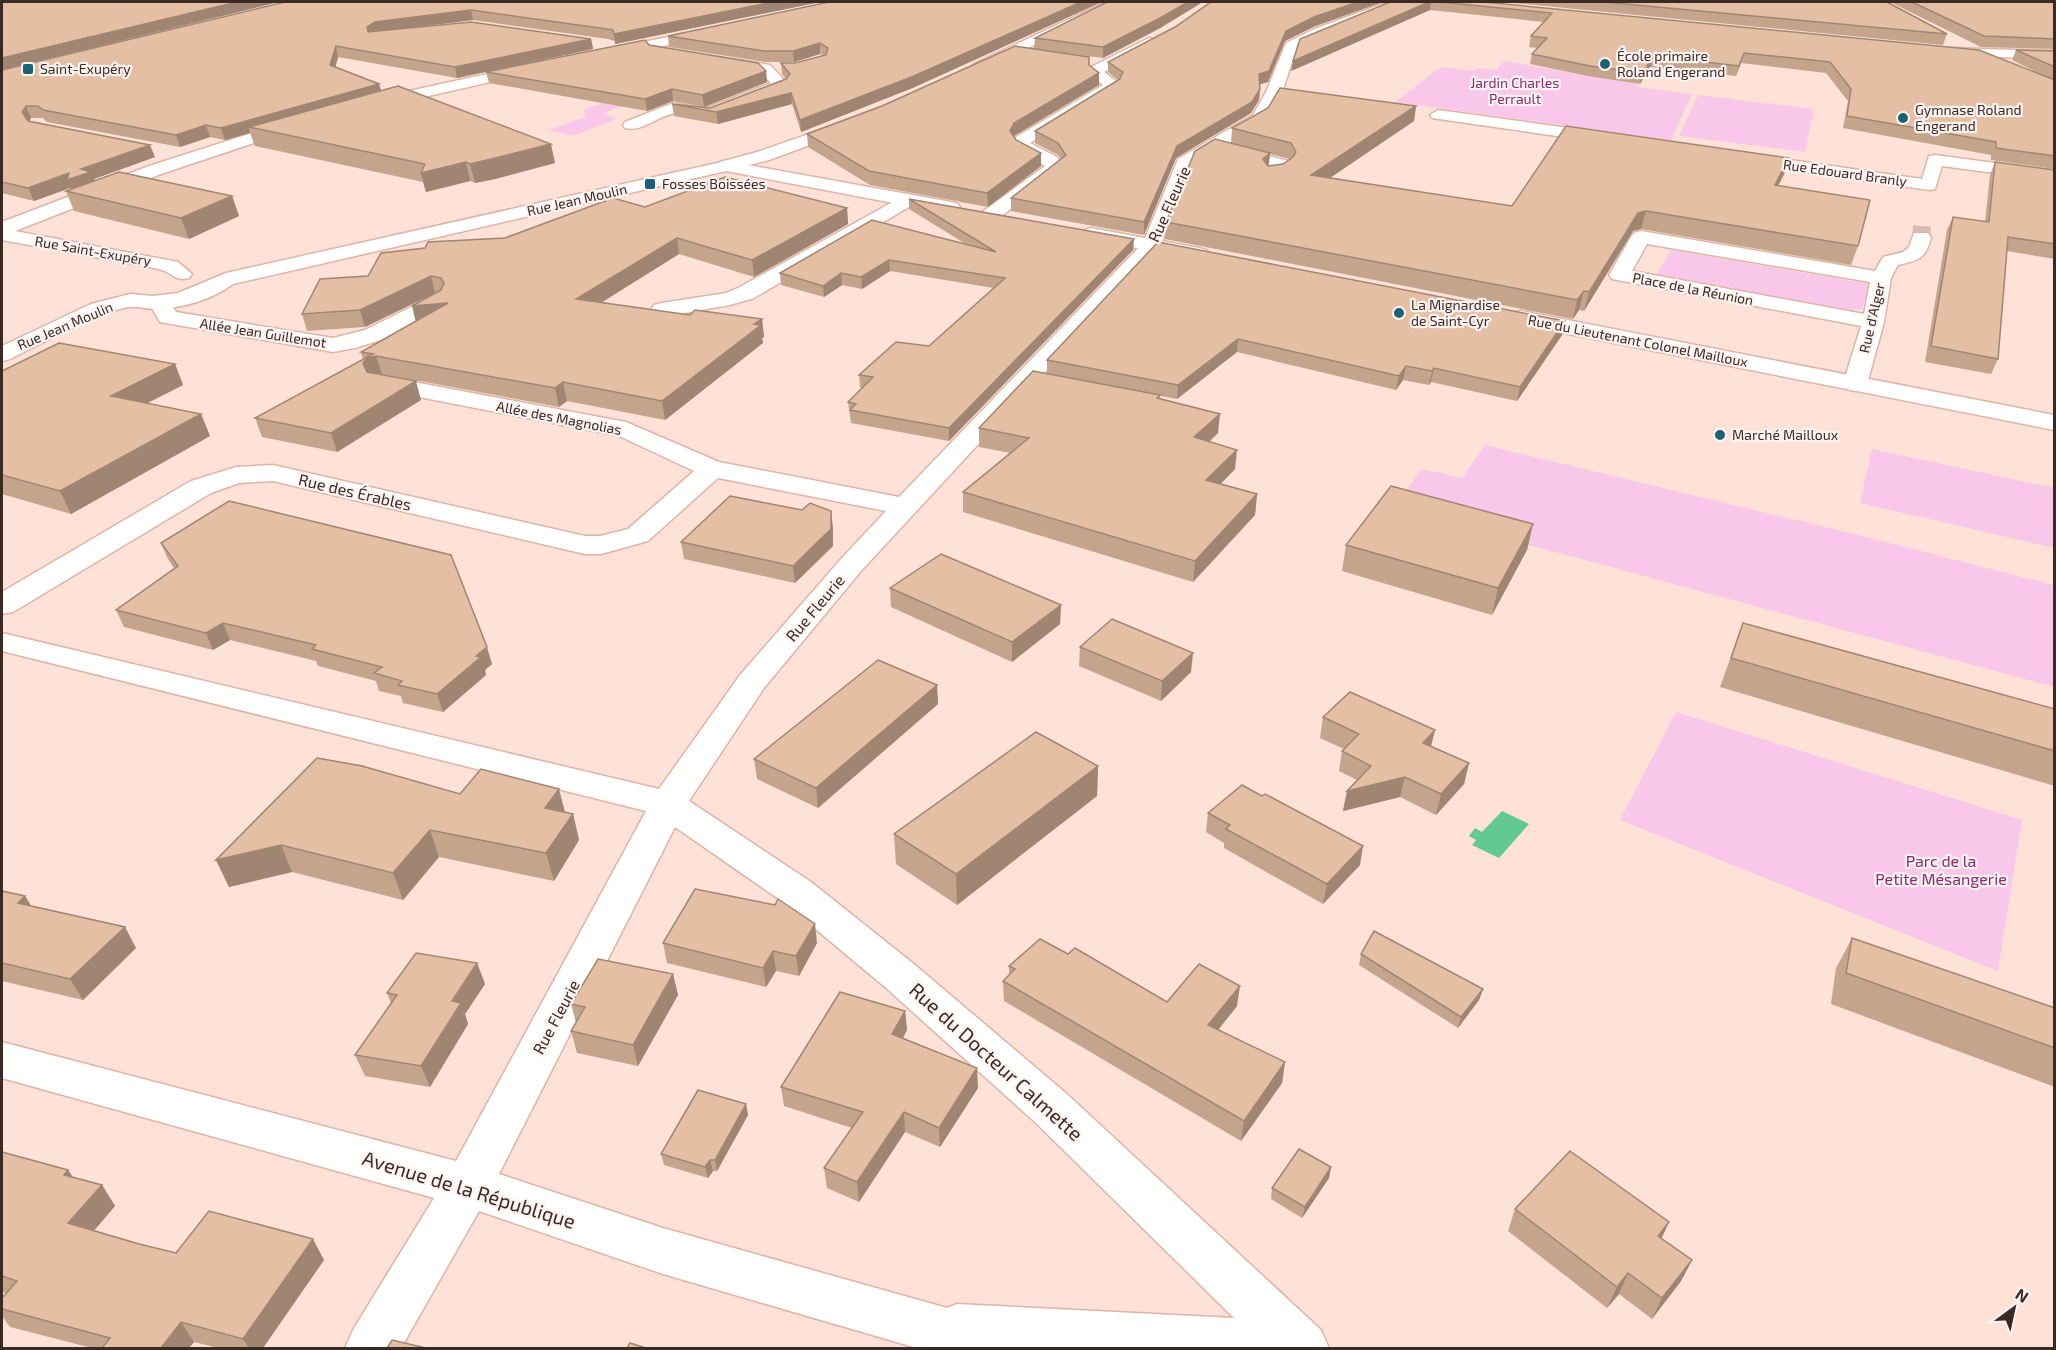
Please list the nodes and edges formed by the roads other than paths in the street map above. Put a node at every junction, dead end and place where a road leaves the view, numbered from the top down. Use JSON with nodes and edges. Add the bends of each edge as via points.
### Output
{"nodes":[{"id":1,"x":1115,"y":2,"type":"edge"},
{"id":2,"x":1398,"y":2,"type":"edge"},
{"id":3,"x":726,"y":30,"type":"edge"},
{"id":4,"x":1168,"y":32,"type":"edge"},
{"id":5,"x":1944,"y":37,"type":"edge"},
{"id":6,"x":600,"y":44,"type":"edge"},
{"id":7,"x":634,"y":48,"type":"junction"},
{"id":8,"x":1936,"y":51,"type":"edge"},
{"id":9,"x":1021,"y":53,"type":"edge"},
{"id":10,"x":680,"y":54,"type":"edge"},
{"id":11,"x":1981,"y":55,"type":"junction"},
{"id":12,"x":2055,"y":55,"type":"edge"},
{"id":13,"x":1042,"y":56,"type":"edge"},
{"id":14,"x":584,"y":58,"type":"edge"},
{"id":15,"x":700,"y":58,"type":"edge"},
{"id":16,"x":1084,"y":62,"type":"edge"},
{"id":17,"x":548,"y":65,"type":"edge"},
{"id":18,"x":1105,"y":65,"type":"junction"},
{"id":19,"x":2006,"y":67,"type":"edge"},
{"id":20,"x":765,"y":68,"type":"junction"},
{"id":21,"x":785,"y":68,"type":"edge"},
{"id":22,"x":967,"y":73,"type":"edge"},
{"id":23,"x":359,"y":107,"type":"edge"},
{"id":24,"x":1438,"y":115,"type":"dead end"},
{"id":25,"x":865,"y":118,"type":"edge"},
{"id":26,"x":304,"y":122,"type":"edge"},
{"id":27,"x":631,"y":125,"type":"dead end"},
{"id":28,"x":1624,"y":141,"type":"edge"},
{"id":29,"x":1211,"y":147,"type":"junction"},
{"id":30,"x":162,"y":152,"type":"edge"},
{"id":31,"x":1728,"y":156,"type":"edge"},
{"id":32,"x":193,"y":157,"type":"junction"},
{"id":33,"x":726,"y":166,"type":"junction"},
{"id":34,"x":1273,"y":176,"type":"edge"},
{"id":35,"x":2055,"y":176,"type":"edge"},
{"id":36,"x":907,"y":200,"type":"junction"},
{"id":37,"x":1924,"y":213,"type":"junction"},
{"id":38,"x":989,"y":216,"type":"junction"},
{"id":39,"x":1012,"y":220,"type":"edge"},
{"id":40,"x":2,"y":230,"type":"edge"},
{"id":41,"x":1070,"y":230,"type":"edge"},
{"id":42,"x":2,"y":234,"type":"edge"},
{"id":43,"x":1152,"y":245,"type":"junction"},
{"id":44,"x":1216,"y":258,"type":"edge"},
{"id":45,"x":182,"y":274,"type":"junction"},
{"id":46,"x":1881,"y":278,"type":"junction"},
{"id":47,"x":226,"y":279,"type":"junction"},
{"id":48,"x":130,"y":300,"type":"junction"},
{"id":49,"x":435,"y":301,"type":"edge"},
{"id":50,"x":160,"y":303,"type":"junction"},
{"id":51,"x":662,"y":310,"type":"edge"},
{"id":52,"x":1503,"y":315,"type":"edge"},
{"id":53,"x":1872,"y":322,"type":"junction"},
{"id":54,"x":2,"y":354,"type":"edge"},
{"id":55,"x":382,"y":383,"type":"edge"},
{"id":56,"x":1855,"y":384,"type":"junction"},
{"id":57,"x":2055,"y":423,"type":"edge"},
{"id":58,"x":712,"y":469,"type":"junction"},
{"id":59,"x":907,"y":507,"type":"junction"},
{"id":60,"x":2,"y":605,"type":"edge"},
{"id":61,"x":2,"y":642,"type":"edge"},
{"id":62,"x":668,"y":804,"type":"junction"},
{"id":63,"x":2,"y":1060,"type":"edge"},
{"id":64,"x":468,"y":1186,"type":"junction"},
{"id":65,"x":934,"y":1328,"type":"junction"},
{"id":66,"x":372,"y":1348,"type":"edge"},
{"id":67,"x":985,"y":1348,"type":"edge"},
{"id":68,"x":1301,"y":1348,"type":"edge"}],
"edges":[{"from":1,"to":22,"type":"street"},
{"from":2,"to":29,"type":"street","name":"Rue Fleurie","via":[[1291,46],[1274,92],[1259,118]]},
{"from":3,"to":7,"type":"street"},
{"from":4,"to":18,"type":"street"},
{"from":5,"to":11,"type":"street"},
{"from":6,"to":7,"type":"street"},
{"from":7,"to":10,"type":"street"},
{"from":7,"to":14,"type":"street"},
{"from":8,"to":11,"type":"street"},
{"from":9,"to":13,"type":"street"},
{"from":11,"to":12,"type":"street"},
{"from":11,"to":19,"type":"street"},
{"from":15,"to":20,"type":"street"},
{"from":16,"to":18,"type":"street"},
{"from":17,"to":23,"type":"street"},
{"from":18,"to":38,"type":"street","via":[[1096,73],[1113,85],[1020,144],[1055,166]]},
{"from":20,"to":21,"type":"street"},
{"from":20,"to":27,"type":"street","via":[[781,85],[705,114],[674,108]]},
{"from":24,"to":28,"type":"street"},
{"from":25,"to":33,"type":"street","name":"Rue Jean Moulin"},
{"from":26,"to":32,"type":"street"},
{"from":29,"to":34,"type":"street","via":[[1283,165]]},
{"from":29,"to":43,"type":"street","name":"Rue Fleurie","via":[[1184,163]]},
{"from":30,"to":32,"type":"street"},
{"from":31,"to":37,"type":"street","name":"Rue Edouard Branly"},
{"from":32,"to":40,"type":"street"},
{"from":33,"to":36,"type":"street"},
{"from":33,"to":47,"type":"street","name":"Rue Jean Moulin"},
{"from":35,"to":37,"type":"street","name":"Rue Edouard Branly","via":[[1935,160]]},
{"from":36,"to":38,"type":"street"},
{"from":36,"to":51,"type":"street","via":[[746,293],[730,300]]},
{"from":37,"to":46,"type":"street","name":"Rue d'Alger","via":[[1918,250],[1890,261]]},
{"from":38,"to":39,"type":"street"},
{"from":41,"to":43,"type":"street"},
{"from":42,"to":45,"type":"street","name":"Rue Saint-Exupéry","via":[[149,261],[171,266]]},
{"from":43,"to":44,"type":"street"},
{"from":43,"to":59,"type":"street","name":"Rue Fleurie","via":[[1039,382]]},
{"from":45,"to":47,"type":"street","via":[[209,272]]},
{"from":45,"to":48,"type":"street","via":[[137,289],[128,296]]},
{"from":46,"to":53,"type":"street","name":"Rue d'Alger"},
{"from":46,"to":53,"type":"street","name":"Place de la Réunion","via":[[1641,237],[1619,275]]},
{"from":47,"to":50,"type":"street","via":[[203,291]]},
{"from":48,"to":50,"type":"street"},
{"from":48,"to":54,"type":"street","name":"Rue Jean Moulin","via":[[99,309]]},
{"from":49,"to":50,"type":"street","name":"Allée Jean Guillemot","via":[[364,340],[333,345],[168,317]]},
{"from":52,"to":56,"type":"street","name":"Rue du Lieutenant Colonel Mailloux"},
{"from":53,"to":56,"type":"street","name":"Rue d'Alger"},
{"from":55,"to":58,"type":"street","name":"Allée des Magnolias","via":[[626,430]]},
{"from":56,"to":57,"type":"street","name":"Rue du Lieutenant Colonel Mailloux"},
{"from":58,"to":59,"type":"street","name":"Allée des Magnolias"},
{"from":58,"to":60,"type":"street","name":"Rue des Érables","via":[[638,535],[601,546],[273,473],[236,475],[201,487]]},
{"from":59,"to":62,"type":"street","name":"Rue Fleurie","via":[[851,565],[752,682]]},
{"from":61,"to":62,"type":"street"},
{"from":62,"to":64,"type":"street","name":"Rue Fleurie"},
{"from":62,"to":68,"type":"street","name":"Rue du Docteur Calmette","via":[[797,892],[900,976],[1052,1109]]},
{"from":63,"to":64,"type":"street","name":"Avenue de la République"},
{"from":64,"to":65,"type":"street","name":"Avenue de la République","via":[[663,1251]]},
{"from":64,"to":66,"type":"street","name":"Rue Fleurie"},
{"from":65,"to":67,"type":"street","name":"Avenue de la République"},
{"from":65,"to":68,"type":"street","name":"Avenue de la République"}]}
